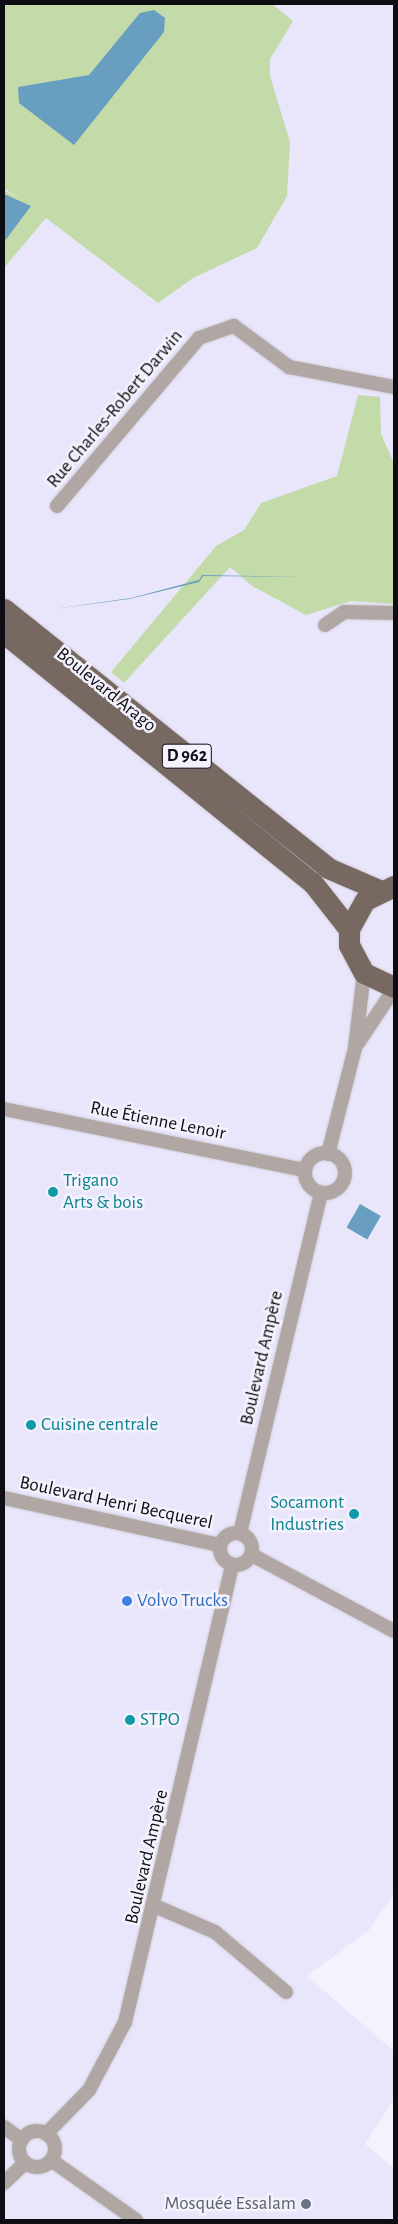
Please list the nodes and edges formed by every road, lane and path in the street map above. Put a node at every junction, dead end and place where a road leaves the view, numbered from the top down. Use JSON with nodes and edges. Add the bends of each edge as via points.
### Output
{"nodes":[{"id":1,"x":394,"y":387,"type":"edge"},
{"id":2,"x":57,"y":506,"type":"dead end"},
{"id":3,"x":4,"y":609,"type":"edge"},
{"id":4,"x":394,"y":613,"type":"edge"},
{"id":5,"x":325,"y":625,"type":"dead end"},
{"id":6,"x":4,"y":633,"type":"edge"},
{"id":7,"x":387,"y":888,"type":"edge"},
{"id":8,"x":349,"y":929,"type":"junction"},
{"id":9,"x":364,"y":973,"type":"junction"},
{"id":10,"x":394,"y":988,"type":"edge"},
{"id":11,"x":355,"y":1048,"type":"junction"},
{"id":12,"x":4,"y":1109,"type":"edge"},
{"id":13,"x":328,"y":1154,"type":"junction"},
{"id":14,"x":306,"y":1170,"type":"junction"},
{"id":15,"x":321,"y":1192,"type":"junction"},
{"id":16,"x":4,"y":1498,"type":"edge"},
{"id":17,"x":240,"y":1533,"type":"junction"},
{"id":18,"x":220,"y":1545,"type":"junction"},
{"id":19,"x":252,"y":1554,"type":"junction"},
{"id":20,"x":232,"y":1565,"type":"junction"},
{"id":21,"x":394,"y":1631,"type":"edge"},
{"id":22,"x":155,"y":1906,"type":"junction"},
{"id":23,"x":286,"y":1992,"type":"dead end"},
{"id":24,"x":4,"y":2127,"type":"edge"},
{"id":25,"x":46,"y":2134,"type":"junction"},
{"id":26,"x":22,"y":2140,"type":"junction"},
{"id":27,"x":51,"y":2160,"type":"junction"},
{"id":28,"x":25,"y":2163,"type":"junction"},
{"id":29,"x":4,"y":2183,"type":"edge"},
{"id":30,"x":136,"y":2220,"type":"edge"}],
"edges":[{"from":1,"to":2,"type":"street","name":"Rue Charles-Robert Darwin","via":[[289,367],[234,326],[199,338]]},
{"from":3,"to":7,"type":"main road","name":"Boulevard Arago","number":"D 962","via":[[328,868]]},
{"from":4,"to":5,"type":"street","via":[[344,612]]},
{"from":6,"to":8,"type":"main road","number":"D 962","via":[[312,882]]},
{"from":7,"to":8,"type":"main road","via":[[360,906]]},
{"from":8,"to":9,"type":"main road","via":[[349,945]]},
{"from":9,"to":10,"type":"main road"},
{"from":9,"to":11,"type":"street"},
{"from":10,"to":11,"type":"street"},
{"from":11,"to":13,"type":"street"},
{"from":12,"to":14,"type":"street","name":"Rue Étienne Lenoir"},
{"from":13,"to":14,"type":"street","via":[[316,1156]]},
{"from":13,"to":15,"type":"street","via":[[342,1164],[344,1176],[333,1191]]},
{"from":14,"to":15,"type":"street","via":[[307,1182]]},
{"from":15,"to":17,"type":"street","name":"Boulevard Ampère"},
{"from":16,"to":18,"type":"street","name":"Boulevard Henri Becquerel"},
{"from":17,"to":18,"type":"street","via":[[230,1534]]},
{"from":17,"to":19,"type":"street","via":[[252,1544]]},
{"from":18,"to":20,"type":"street","via":[[221,1555]]},
{"from":19,"to":20,"type":"street","via":[[242,1565]]},
{"from":19,"to":21,"type":"street"},
{"from":20,"to":22,"type":"street","name":"Boulevard Ampère"},
{"from":22,"to":23,"type":"street","via":[[215,1932]]},
{"from":22,"to":25,"type":"street","name":"Boulevard Ampère","via":[[137,1983],[112,2052],[89,2090]]},
{"from":24,"to":26,"type":"street"},
{"from":25,"to":26,"type":"street","via":[[30,2133]]},
{"from":25,"to":27,"type":"street","via":[[54,2149]]},
{"from":26,"to":28,"type":"street","via":[[19,2155]]},
{"from":27,"to":28,"type":"street","via":[[36,2167]]},
{"from":27,"to":30,"type":"street"},
{"from":28,"to":29,"type":"street"}]}
